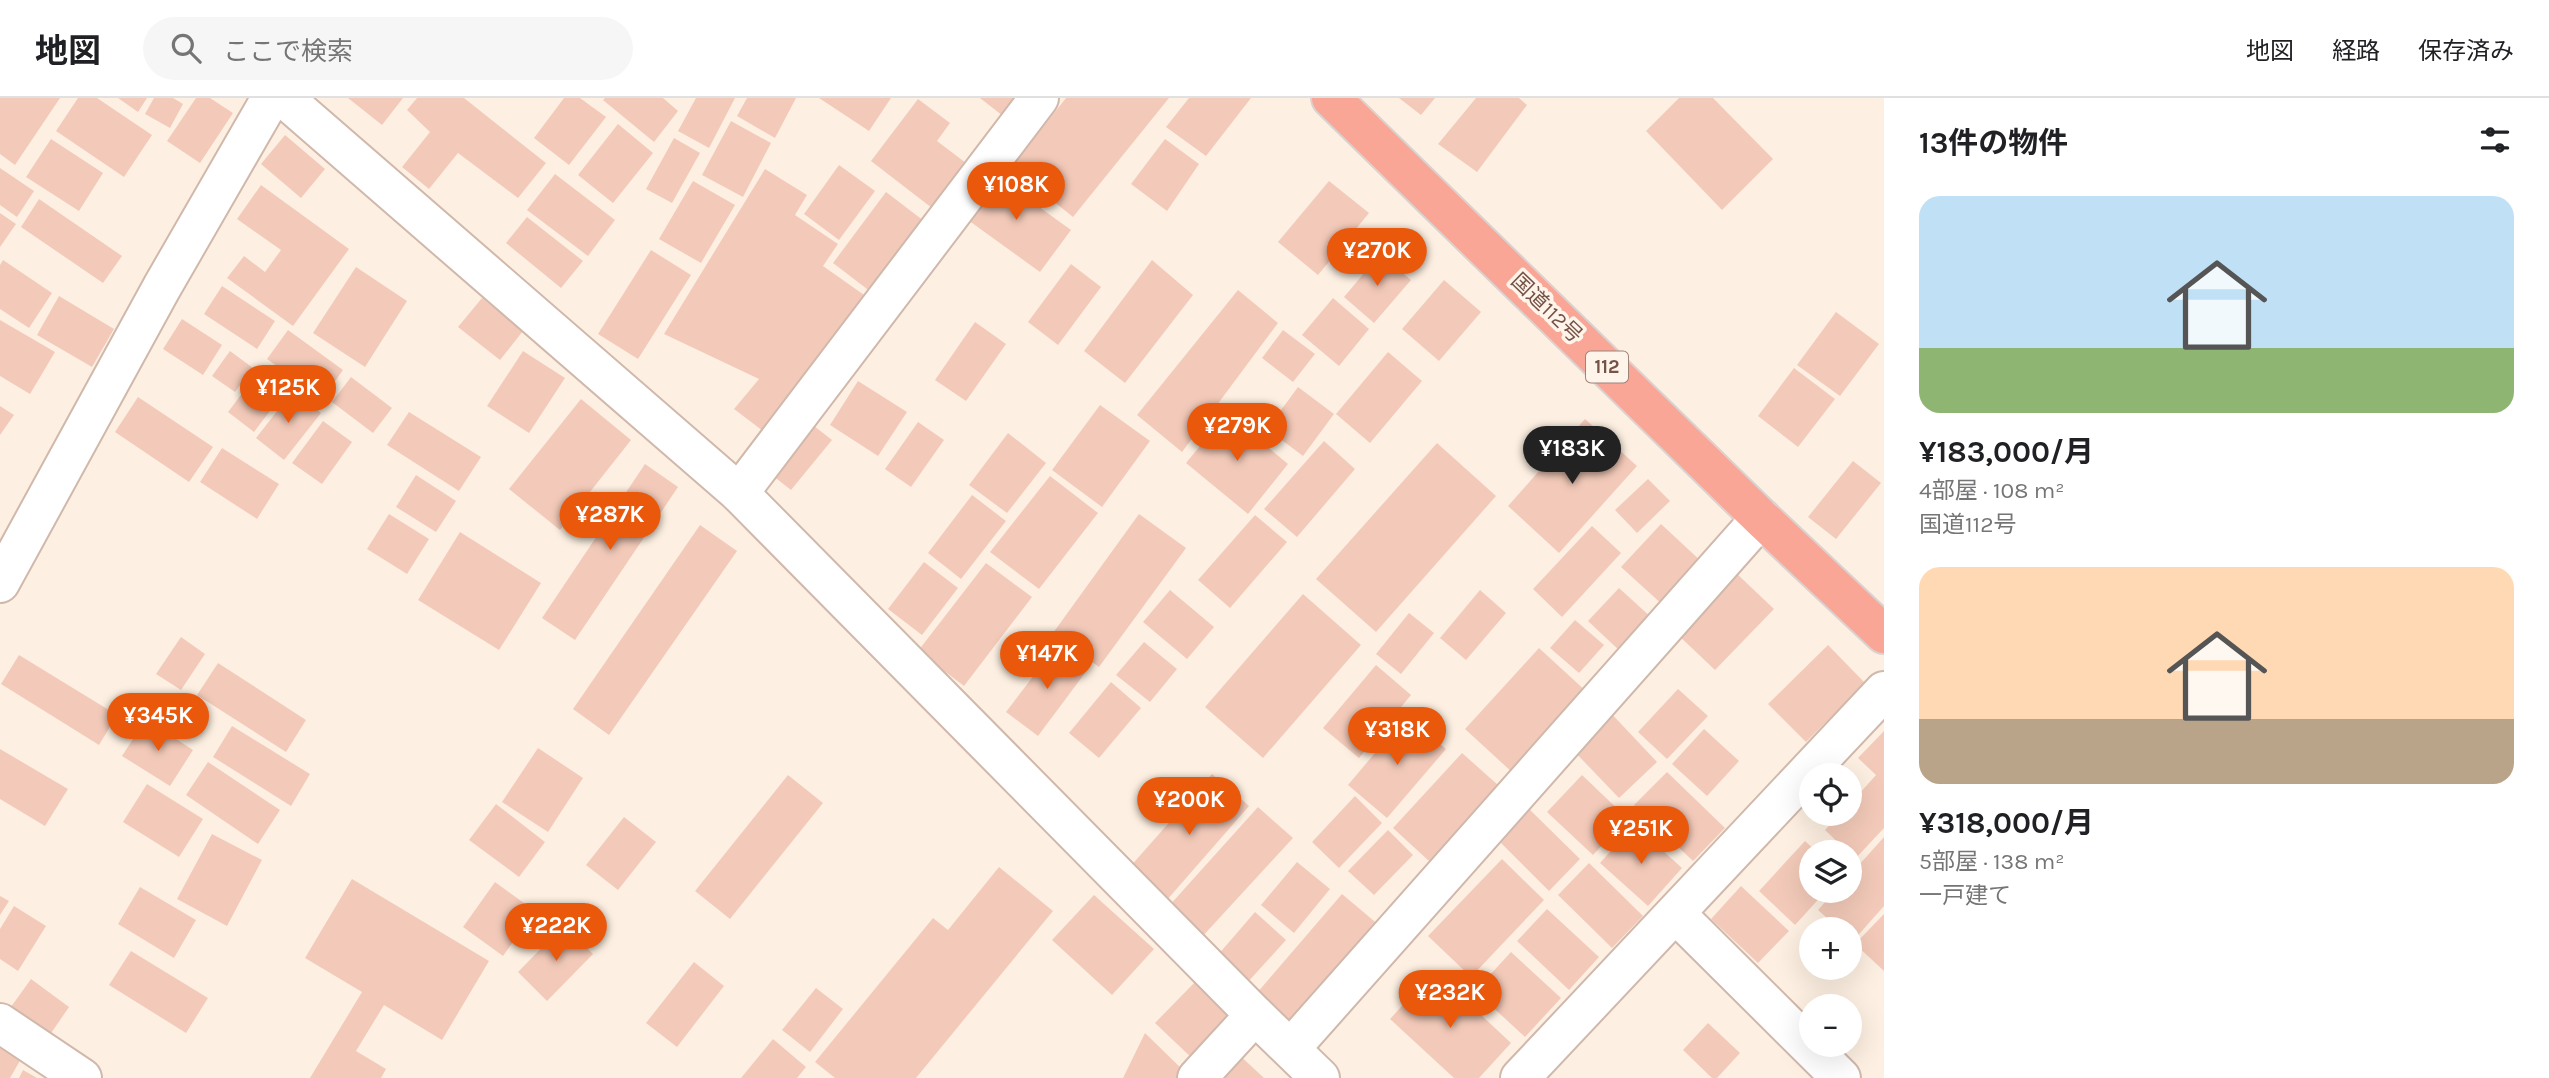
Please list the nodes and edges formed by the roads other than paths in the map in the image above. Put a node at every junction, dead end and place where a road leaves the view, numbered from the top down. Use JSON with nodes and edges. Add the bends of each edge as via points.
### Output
{"nodes":[{"id":1,"x":271,"y":98,"type":"edge"},
{"id":2,"x":284,"y":98,"type":"edge"},
{"id":3,"x":1039,"y":98,"type":"edge"},
{"id":4,"x":1331,"y":98,"type":"edge"},
{"id":5,"x":739,"y":493,"type":"junction"},
{"id":6,"x":1761,"y":518,"type":"junction"},
{"id":7,"x":0,"y":583,"type":"edge"},
{"id":8,"x":1884,"y":634,"type":"edge"},
{"id":9,"x":1884,"y":691,"type":"edge"},
{"id":10,"x":1676,"y":914,"type":"junction"},
{"id":11,"x":1255,"y":1015,"type":"junction"},
{"id":12,"x":0,"y":1023,"type":"edge"},
{"id":13,"x":1291,"y":1048,"type":"junction"},
{"id":14,"x":82,"y":1078,"type":"edge"},
{"id":15,"x":1197,"y":1078,"type":"edge"},
{"id":16,"x":1321,"y":1078,"type":"edge"},
{"id":17,"x":1520,"y":1078,"type":"edge"},
{"id":18,"x":1841,"y":1078,"type":"edge"}],
"edges":[{"from":1,"to":7,"type":"street"},
{"from":2,"to":5,"type":"street"},
{"from":3,"to":5,"type":"street"},
{"from":4,"to":6,"type":"highway","name":"国道112号","number":"112"},
{"from":5,"to":11,"type":"street"},
{"from":6,"to":8,"type":"highway","name":"国道112号","number":"112"},
{"from":6,"to":13,"type":"street"},
{"from":9,"to":10,"type":"street"},
{"from":10,"to":17,"type":"street"},
{"from":10,"to":18,"type":"street"},
{"from":11,"to":13,"type":"street"},
{"from":11,"to":15,"type":"street"},
{"from":12,"to":14,"type":"street"},
{"from":13,"to":16,"type":"street"}]}
